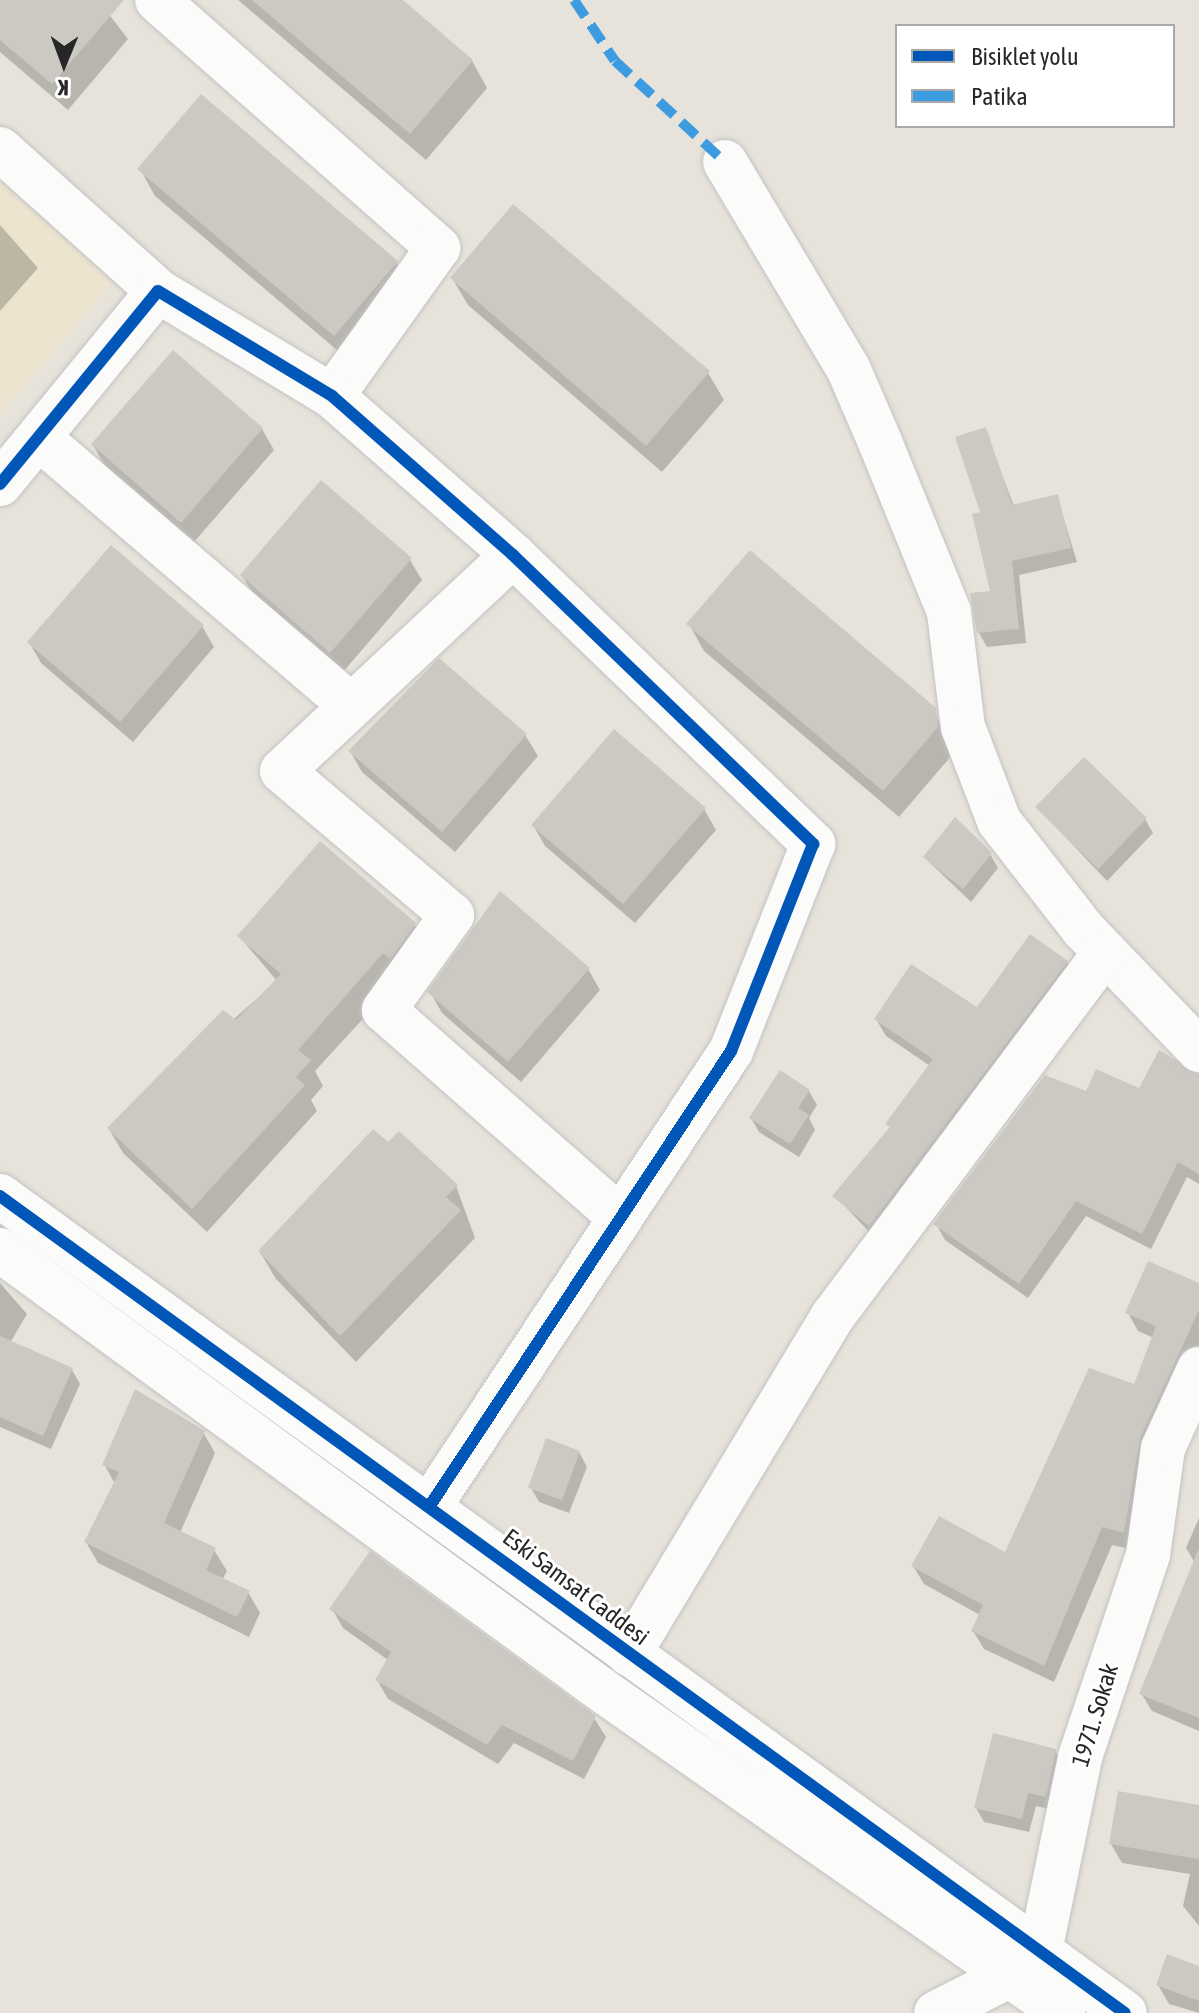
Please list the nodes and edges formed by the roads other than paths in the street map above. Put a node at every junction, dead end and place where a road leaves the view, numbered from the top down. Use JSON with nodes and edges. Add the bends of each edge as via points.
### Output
{"nodes":[{"id":1,"x":157,"y":0,"type":"edge"},
{"id":2,"x":0,"y":149,"type":"edge"},
{"id":3,"x":725,"y":162,"type":"dead end"},
{"id":4,"x":158,"y":291,"type":"junction"},
{"id":5,"x":332,"y":396,"type":"junction"},
{"id":6,"x":39,"y":438,"type":"junction"},
{"id":7,"x":0,"y":484,"type":"edge"},
{"id":8,"x":513,"y":555,"type":"junction"},
{"id":9,"x":349,"y":704,"type":"junction"},
{"id":10,"x":1105,"y":953,"type":"junction"},
{"id":11,"x":1199,"y":1050,"type":"edge"},
{"id":12,"x":0,"y":1196,"type":"edge"},
{"id":13,"x":621,"y":1218,"type":"junction"},
{"id":14,"x":0,"y":1250,"type":"edge"},
{"id":15,"x":1199,"y":1369,"type":"edge"},
{"id":16,"x":431,"y":1504,"type":"junction"},
{"id":17,"x":629,"y":1654,"type":"junction"},
{"id":18,"x":1024,"y":1963,"type":"junction"},
{"id":19,"x":936,"y":2013,"type":"edge"},
{"id":20,"x":1063,"y":2013,"type":"edge"},
{"id":21,"x":1125,"y":2013,"type":"edge"}],
"edges":[{"from":1,"to":5,"type":"street","via":[[438,248]]},
{"from":2,"to":4,"type":"street"},
{"from":3,"to":10,"type":"street","via":[[848,368],[880,442],[949,612],[963,727],[999,821]]},
{"from":4,"to":5,"type":"street"},
{"from":4,"to":6,"type":"street"},
{"from":5,"to":8,"type":"street"},
{"from":6,"to":7,"type":"street"},
{"from":6,"to":9,"type":"street"},
{"from":8,"to":9,"type":"street"},
{"from":8,"to":13,"type":"street","via":[[813,844],[731,1051]]},
{"from":9,"to":13,"type":"street","via":[[282,771],[452,915],[384,1010]]},
{"from":10,"to":11,"type":"street"},
{"from":10,"to":17,"type":"street","via":[[833,1316]]},
{"from":12,"to":16,"type":"street","name":"Eski Samsat Caddesi"},
{"from":13,"to":16,"type":"street"},
{"from":14,"to":18,"type":"street","name":"Eski Samsat Caddesi","via":[[606,1693]]},
{"from":15,"to":18,"type":"street","name":"1971. Sokak","via":[[1163,1448],[1148,1555],[1080,1757]]},
{"from":16,"to":17,"type":"street","name":"Eski Samsat Caddesi"},
{"from":17,"to":18,"type":"street","name":"Eski Samsat Caddesi"},
{"from":18,"to":19,"type":"street"},
{"from":18,"to":20,"type":"street","name":"Eski Samsat Caddesi"},
{"from":18,"to":21,"type":"street","name":"Eski Samsat Caddesi"}]}
